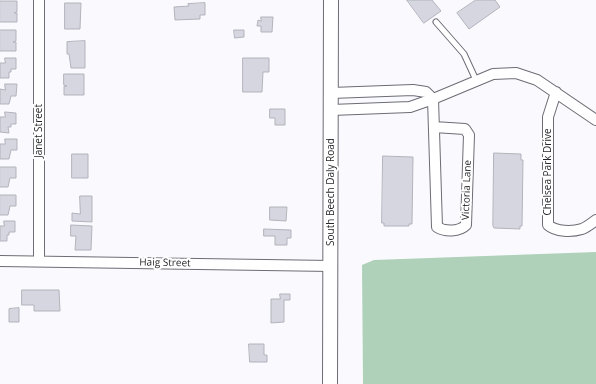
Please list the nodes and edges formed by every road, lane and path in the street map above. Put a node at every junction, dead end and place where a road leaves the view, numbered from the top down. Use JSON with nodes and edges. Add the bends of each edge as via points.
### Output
{"nodes":[{"id":1,"x":39,"y":0,"type":"edge"},
{"id":2,"x":331,"y":0,"type":"edge"},
{"id":3,"x":436,"y":22,"type":"dead end"},
{"id":4,"x":476,"y":80,"type":"junction"},
{"id":5,"x":556,"y":92,"type":"junction"},
{"id":6,"x":331,"y":93,"type":"junction"},
{"id":7,"x":433,"y":99,"type":"junction"},
{"id":8,"x":331,"y":110,"type":"junction"},
{"id":9,"x":596,"y":120,"type":"edge"},
{"id":10,"x":434,"y":127,"type":"junction"},
{"id":11,"x":596,"y":220,"type":"edge"},
{"id":12,"x":0,"y":261,"type":"edge"},
{"id":13,"x":39,"y":262,"type":"junction"},
{"id":14,"x":331,"y":266,"type":"junction"},
{"id":15,"x":330,"y":384,"type":"edge"}],
"edges":[{"from":1,"to":13,"type":"street","name":"Janet Street"},
{"from":2,"to":6,"type":"street","name":"South Beech Daly Road"},
{"from":3,"to":4,"type":"lane","via":[[464,54]]},
{"from":4,"to":5,"type":"street","via":[[493,74],[516,73],[537,80]]},
{"from":4,"to":7,"type":"street"},
{"from":5,"to":9,"type":"street"},
{"from":5,"to":11,"type":"street","name":"Chelsea Park Drive","via":[[548,116],[548,225],[561,230],[582,229]]},
{"from":6,"to":7,"type":"street","via":[[413,90],[426,92]]},
{"from":6,"to":8,"type":"street","name":"South Beech Daly Road"},
{"from":7,"to":8,"type":"street","via":[[410,106]]},
{"from":7,"to":10,"type":"street","name":"Victoria Lane"},
{"from":8,"to":14,"type":"street","name":"South Beech Daly Road"},
{"from":10,"to":10,"type":"street","name":"Victoria Lane","via":[[437,227],[442,230],[462,229],[466,225],[469,135],[465,129]]},
{"from":12,"to":13,"type":"street","name":"Haig Street"},
{"from":13,"to":14,"type":"street","name":"Haig Street"},
{"from":14,"to":15,"type":"street","name":"South Beech Daly Road"}]}
